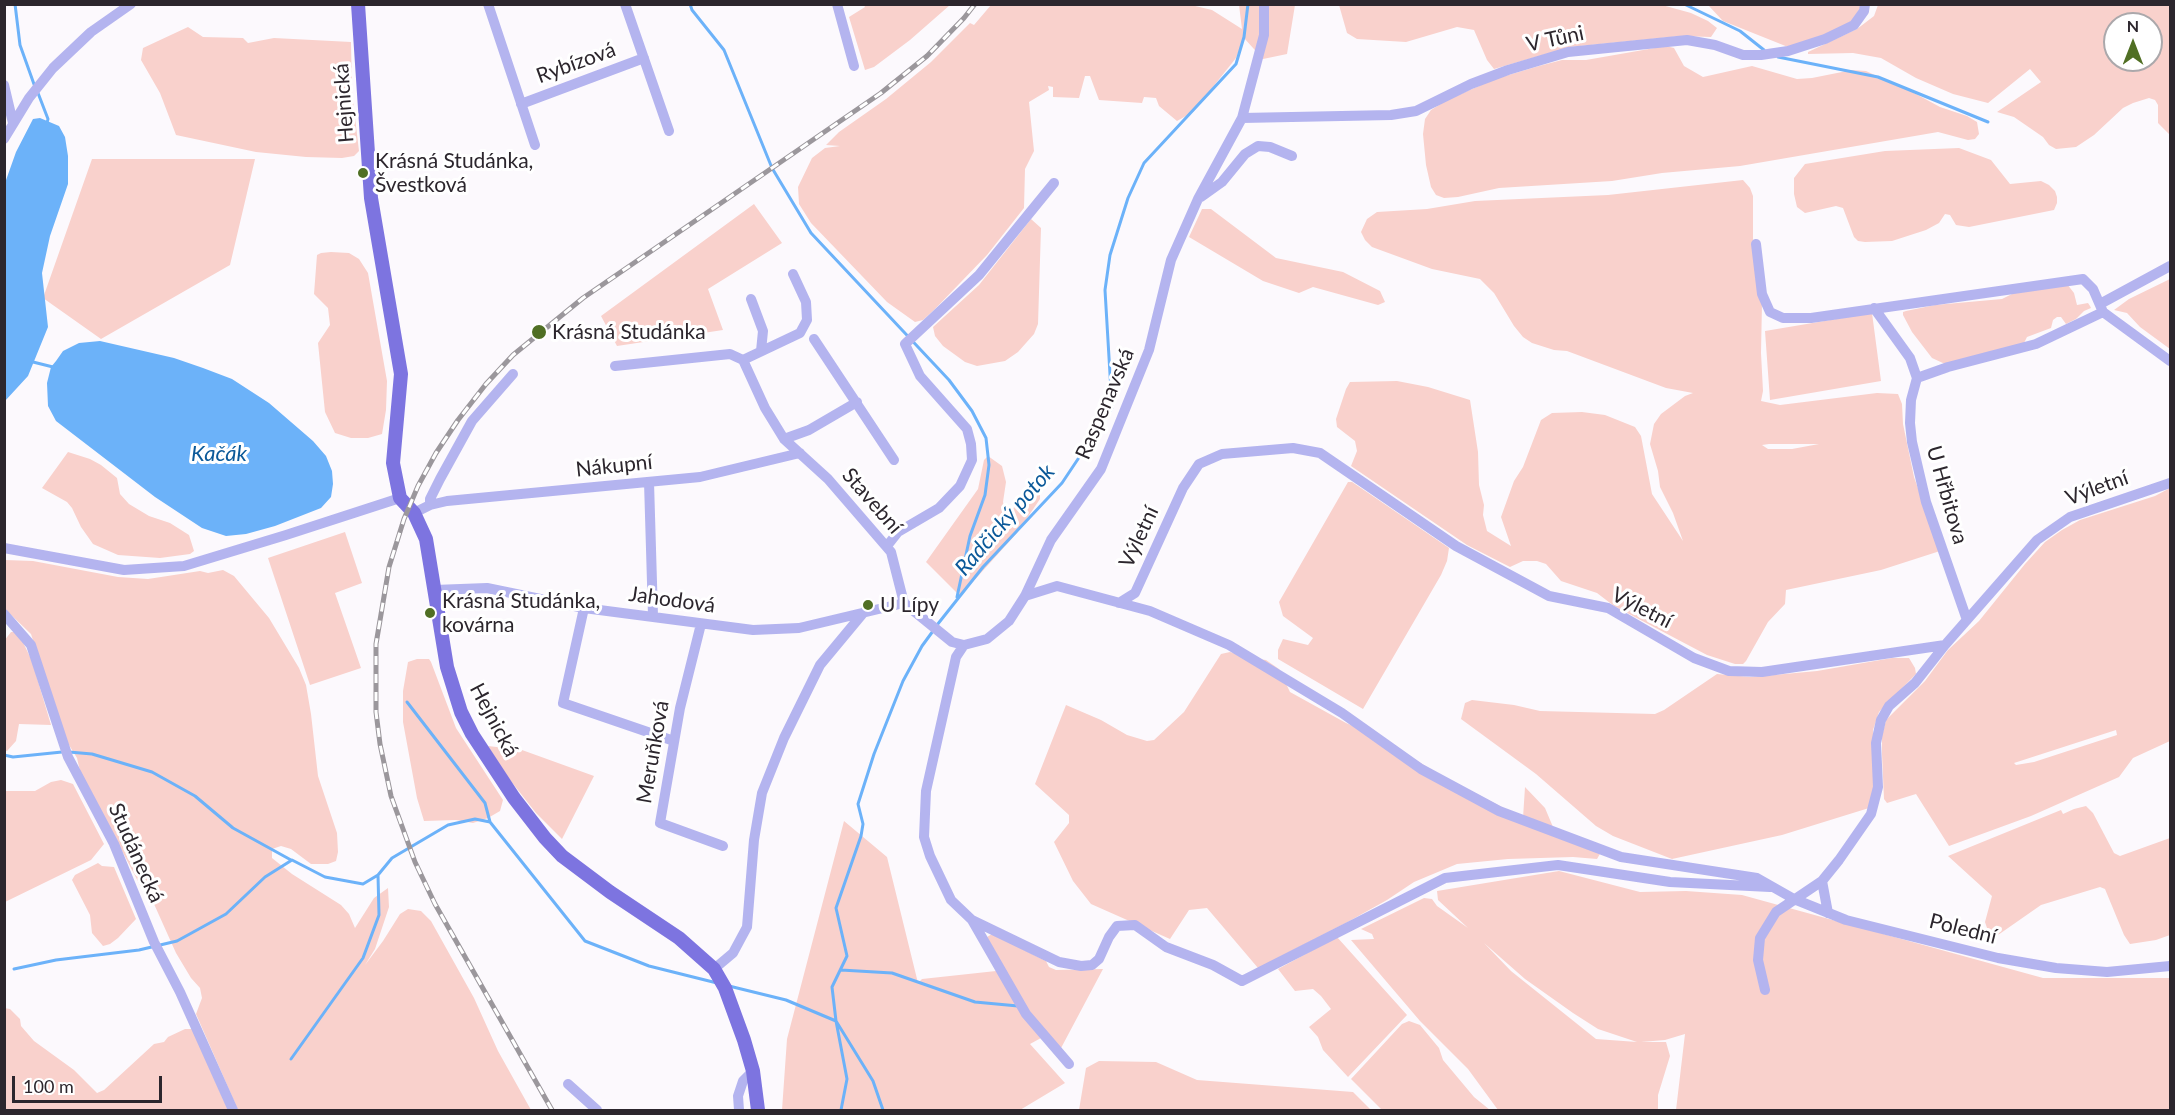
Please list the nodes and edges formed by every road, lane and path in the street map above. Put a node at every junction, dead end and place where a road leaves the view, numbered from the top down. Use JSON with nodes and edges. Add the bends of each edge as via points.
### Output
{"nodes":[{"id":1,"x":131,"y":4,"type":"edge"},
{"id":2,"x":358,"y":4,"type":"edge"},
{"id":3,"x":488,"y":4,"type":"edge"},
{"id":4,"x":625,"y":4,"type":"edge"},
{"id":5,"x":837,"y":4,"type":"edge"},
{"id":6,"x":1264,"y":4,"type":"edge"},
{"id":7,"x":1865,"y":4,"type":"edge"},
{"id":8,"x":644,"y":58,"type":"junction"},
{"id":9,"x":854,"y":66,"type":"dead end"},
{"id":10,"x":4,"y":86,"type":"edge"},
{"id":11,"x":521,"y":104,"type":"junction"},
{"id":12,"x":1242,"y":118,"type":"junction"},
{"id":13,"x":13,"y":123,"type":"junction"},
{"id":14,"x":669,"y":131,"type":"dead end"},
{"id":15,"x":4,"y":139,"type":"edge"},
{"id":16,"x":535,"y":145,"type":"dead end"},
{"id":17,"x":1292,"y":156,"type":"dead end"},
{"id":18,"x":1054,"y":183,"type":"dead end"},
{"id":19,"x":1198,"y":199,"type":"junction"},
{"id":20,"x":1756,"y":244,"type":"dead end"},
{"id":21,"x":2170,"y":266,"type":"edge"},
{"id":22,"x":793,"y":274,"type":"dead end"},
{"id":23,"x":751,"y":299,"type":"dead end"},
{"id":24,"x":1874,"y":308,"type":"junction"},
{"id":25,"x":2101,"y":308,"type":"junction"},
{"id":26,"x":814,"y":339,"type":"dead end"},
{"id":27,"x":761,"y":351,"type":"junction"},
{"id":28,"x":743,"y":360,"type":"junction"},
{"id":29,"x":2170,"y":361,"type":"edge"},
{"id":30,"x":615,"y":366,"type":"dead end"},
{"id":31,"x":513,"y":374,"type":"dead end"},
{"id":32,"x":1917,"y":378,"type":"junction"},
{"id":33,"x":857,"y":402,"type":"junction"},
{"id":34,"x":784,"y":439,"type":"junction"},
{"id":35,"x":800,"y":453,"type":"junction"},
{"id":36,"x":894,"y":460,"type":"dead end"},
{"id":37,"x":649,"y":482,"type":"junction"},
{"id":38,"x":2170,"y":483,"type":"edge"},
{"id":39,"x":400,"y":498,"type":"junction"},
{"id":40,"x":430,"y":505,"type":"junction"},
{"id":41,"x":414,"y":513,"type":"junction"},
{"id":42,"x":886,"y":546,"type":"junction"},
{"id":43,"x":4,"y":549,"type":"edge"},
{"id":44,"x":434,"y":590,"type":"junction"},
{"id":45,"x":1026,"y":596,"type":"junction"},
{"id":46,"x":904,"y":603,"type":"junction"},
{"id":47,"x":1119,"y":603,"type":"junction"},
{"id":48,"x":584,"y":608,"type":"junction"},
{"id":49,"x":865,"y":612,"type":"junction"},
{"id":50,"x":4,"y":614,"type":"edge"},
{"id":51,"x":653,"y":616,"type":"junction"},
{"id":52,"x":1966,"y":620,"type":"junction"},
{"id":53,"x":700,"y":624,"type":"junction"},
{"id":54,"x":964,"y":645,"type":"junction"},
{"id":55,"x":1945,"y":645,"type":"junction"},
{"id":56,"x":674,"y":741,"type":"junction"},
{"id":57,"x":723,"y":846,"type":"dead end"},
{"id":58,"x":1822,"y":881,"type":"junction"},
{"id":59,"x":1777,"y":888,"type":"junction"},
{"id":60,"x":1794,"y":899,"type":"junction"},
{"id":61,"x":1828,"y":912,"type":"junction"},
{"id":62,"x":972,"y":920,"type":"junction"},
{"id":63,"x":2170,"y":966,"type":"edge"},
{"id":64,"x":714,"y":969,"type":"junction"},
{"id":65,"x":1764,"y":990,"type":"dead end"},
{"id":66,"x":1069,"y":1064,"type":"dead end"},
{"id":67,"x":753,"y":1071,"type":"junction"},
{"id":68,"x":568,"y":1084,"type":"dead end"},
{"id":69,"x":233,"y":1110,"type":"edge"},
{"id":70,"x":597,"y":1110,"type":"edge"},
{"id":71,"x":739,"y":1110,"type":"edge"},
{"id":72,"x":758,"y":1110,"type":"edge"}],
"edges":[{"from":1,"to":13,"type":"street","via":[[91,32],[53,68]]},
{"from":2,"to":39,"type":"main road","name":"Hejnická","via":[[371,198],[401,374],[393,463]]},
{"from":3,"to":11,"type":"street","name":"Rybízová"},
{"from":4,"to":8,"type":"street","name":"Rybízová"},
{"from":5,"to":9,"type":"street"},
{"from":6,"to":12,"type":"street","name":"Raspenavská","via":[[1264,36]]},
{"from":7,"to":12,"type":"street","name":"V Tůni","via":[[1854,25],[1788,51],[1743,55],[1687,40],[1568,52],[1471,84],[1416,111],[1391,116]]},
{"from":8,"to":11,"type":"street","name":"Rybízová"},
{"from":8,"to":14,"type":"street","name":"Rybízová"},
{"from":10,"to":13,"type":"street"},
{"from":11,"to":16,"type":"street","name":"Rybízová"},
{"from":12,"to":19,"type":"street","name":"Raspenavská"},
{"from":13,"to":15,"type":"street"},
{"from":17,"to":19,"type":"street","via":[[1257,146],[1245,154],[1222,182]]},
{"from":18,"to":42,"type":"street","via":[[979,275],[905,344],[920,376],[967,429],[972,460],[960,486],[939,508],[898,532]]},
{"from":19,"to":45,"type":"street","name":"Raspenavská","via":[[1171,260],[1149,350],[1101,469],[1051,540]]},
{"from":20,"to":24,"type":"street","via":[[1762,294],[1770,312],[1783,318],[1811,318]]},
{"from":21,"to":25,"type":"street"},
{"from":22,"to":27,"type":"street","via":[[806,302],[807,320],[800,333]]},
{"from":23,"to":27,"type":"street","via":[[763,331]]},
{"from":24,"to":25,"type":"street","via":[[2083,279],[2093,289]]},
{"from":24,"to":32,"type":"street","via":[[1910,358]]},
{"from":25,"to":29,"type":"street"},
{"from":25,"to":32,"type":"street","via":[[2036,344]]},
{"from":26,"to":33,"type":"street","name":"Stavební"},
{"from":27,"to":28,"type":"street"},
{"from":28,"to":30,"type":"street","via":[[730,354]]},
{"from":28,"to":34,"type":"street","name":"Stavební"},
{"from":31,"to":40,"type":"street","via":[[472,421]]},
{"from":32,"to":52,"type":"street","name":"U Hřbitova","via":[[1911,400],[1912,442],[1926,502]]},
{"from":33,"to":34,"type":"street","via":[[809,430]]},
{"from":33,"to":36,"type":"street","name":"Stavební"},
{"from":34,"to":35,"type":"street","name":"Stavební"},
{"from":35,"to":37,"type":"street","name":"Nákupní","via":[[700,477]]},
{"from":35,"to":42,"type":"street","name":"Stavební"},
{"from":37,"to":40,"type":"street","name":"Nákupní"},
{"from":37,"to":51,"type":"street"},
{"from":38,"to":52,"type":"street","name":"Výletní","via":[[2070,517],[2037,540]]},
{"from":39,"to":41,"type":"main road","name":"Hejnická"},
{"from":39,"to":43,"type":"street","via":[[183,566],[124,570]]},
{"from":40,"to":41,"type":"street","name":"Nákupní"},
{"from":41,"to":44,"type":"main road","name":"Hejnická","via":[[426,539]]},
{"from":42,"to":46,"type":"street","name":"Stavební"},
{"from":44,"to":48,"type":"street","name":"Jahodová","via":[[487,588]]},
{"from":44,"to":64,"type":"main road","name":"Hejnická","via":[[447,667],[461,712],[514,798],[562,856],[679,938]]},
{"from":45,"to":47,"type":"street","name":"Polední","via":[[1057,586]]},
{"from":45,"to":54,"type":"street","name":"Raspenavská","via":[[1009,621],[987,639]]},
{"from":46,"to":49,"type":"street","name":"Jahodová"},
{"from":46,"to":54,"type":"street","via":[[952,642]]},
{"from":47,"to":55,"type":"street","name":"Výletní","via":[[1135,593],[1183,488],[1199,464],[1222,454],[1293,448],[1320,453],[1456,546],[1549,596],[1608,608],[1694,658],[1729,671],[1762,672]]},
{"from":47,"to":59,"type":"street","name":"Polední","via":[[1150,610],[1229,645],[1342,713],[1421,769],[1499,811],[1621,857],[1757,878]]},
{"from":48,"to":51,"type":"street","name":"Jahodová"},
{"from":48,"to":56,"type":"street","via":[[563,703]]},
{"from":49,"to":53,"type":"street","name":"Jahodová","via":[[799,628],[753,630]]},
{"from":49,"to":64,"type":"street","via":[[820,665],[784,738],[762,793],[747,927],[733,953]]},
{"from":50,"to":69,"type":"street","name":"Studánecká","via":[[31,645],[68,757],[114,844],[154,942]]},
{"from":51,"to":53,"type":"street","name":"Jahodová"},
{"from":52,"to":55,"type":"street","name":"Výletní"},
{"from":53,"to":56,"type":"street","name":"Meruňková"},
{"from":54,"to":62,"type":"street","via":[[956,657],[926,791],[924,837],[951,900]]},
{"from":55,"to":58,"type":"street","via":[[1915,683],[1889,706],[1881,720],[1876,743],[1878,787],[1872,813]]},
{"from":56,"to":57,"type":"street","name":"Meruňková","via":[[660,823]]},
{"from":58,"to":60,"type":"street"},
{"from":58,"to":61,"type":"street"},
{"from":59,"to":60,"type":"street","name":"Polední"},
{"from":59,"to":62,"type":"street","via":[[1670,882],[1558,864],[1445,878],[1242,981],[1166,946],[1135,925],[1117,926],[1099,959],[1092,965],[1080,966],[1059,962]]},
{"from":60,"to":61,"type":"street","name":"Polední"},
{"from":60,"to":65,"type":"street","via":[[1776,912],[1760,938],[1758,960]]},
{"from":61,"to":63,"type":"street","name":"Polední","via":[[1846,920],[2044,966],[2107,972]]},
{"from":62,"to":66,"type":"street","via":[[1026,1014]]},
{"from":64,"to":67,"type":"main road","name":"Hejnická","via":[[733,1008]]},
{"from":67,"to":71,"type":"street","via":[[743,1081]]},
{"from":67,"to":72,"type":"main road","name":"Hejnická"},
{"from":68,"to":70,"type":"street"}]}
